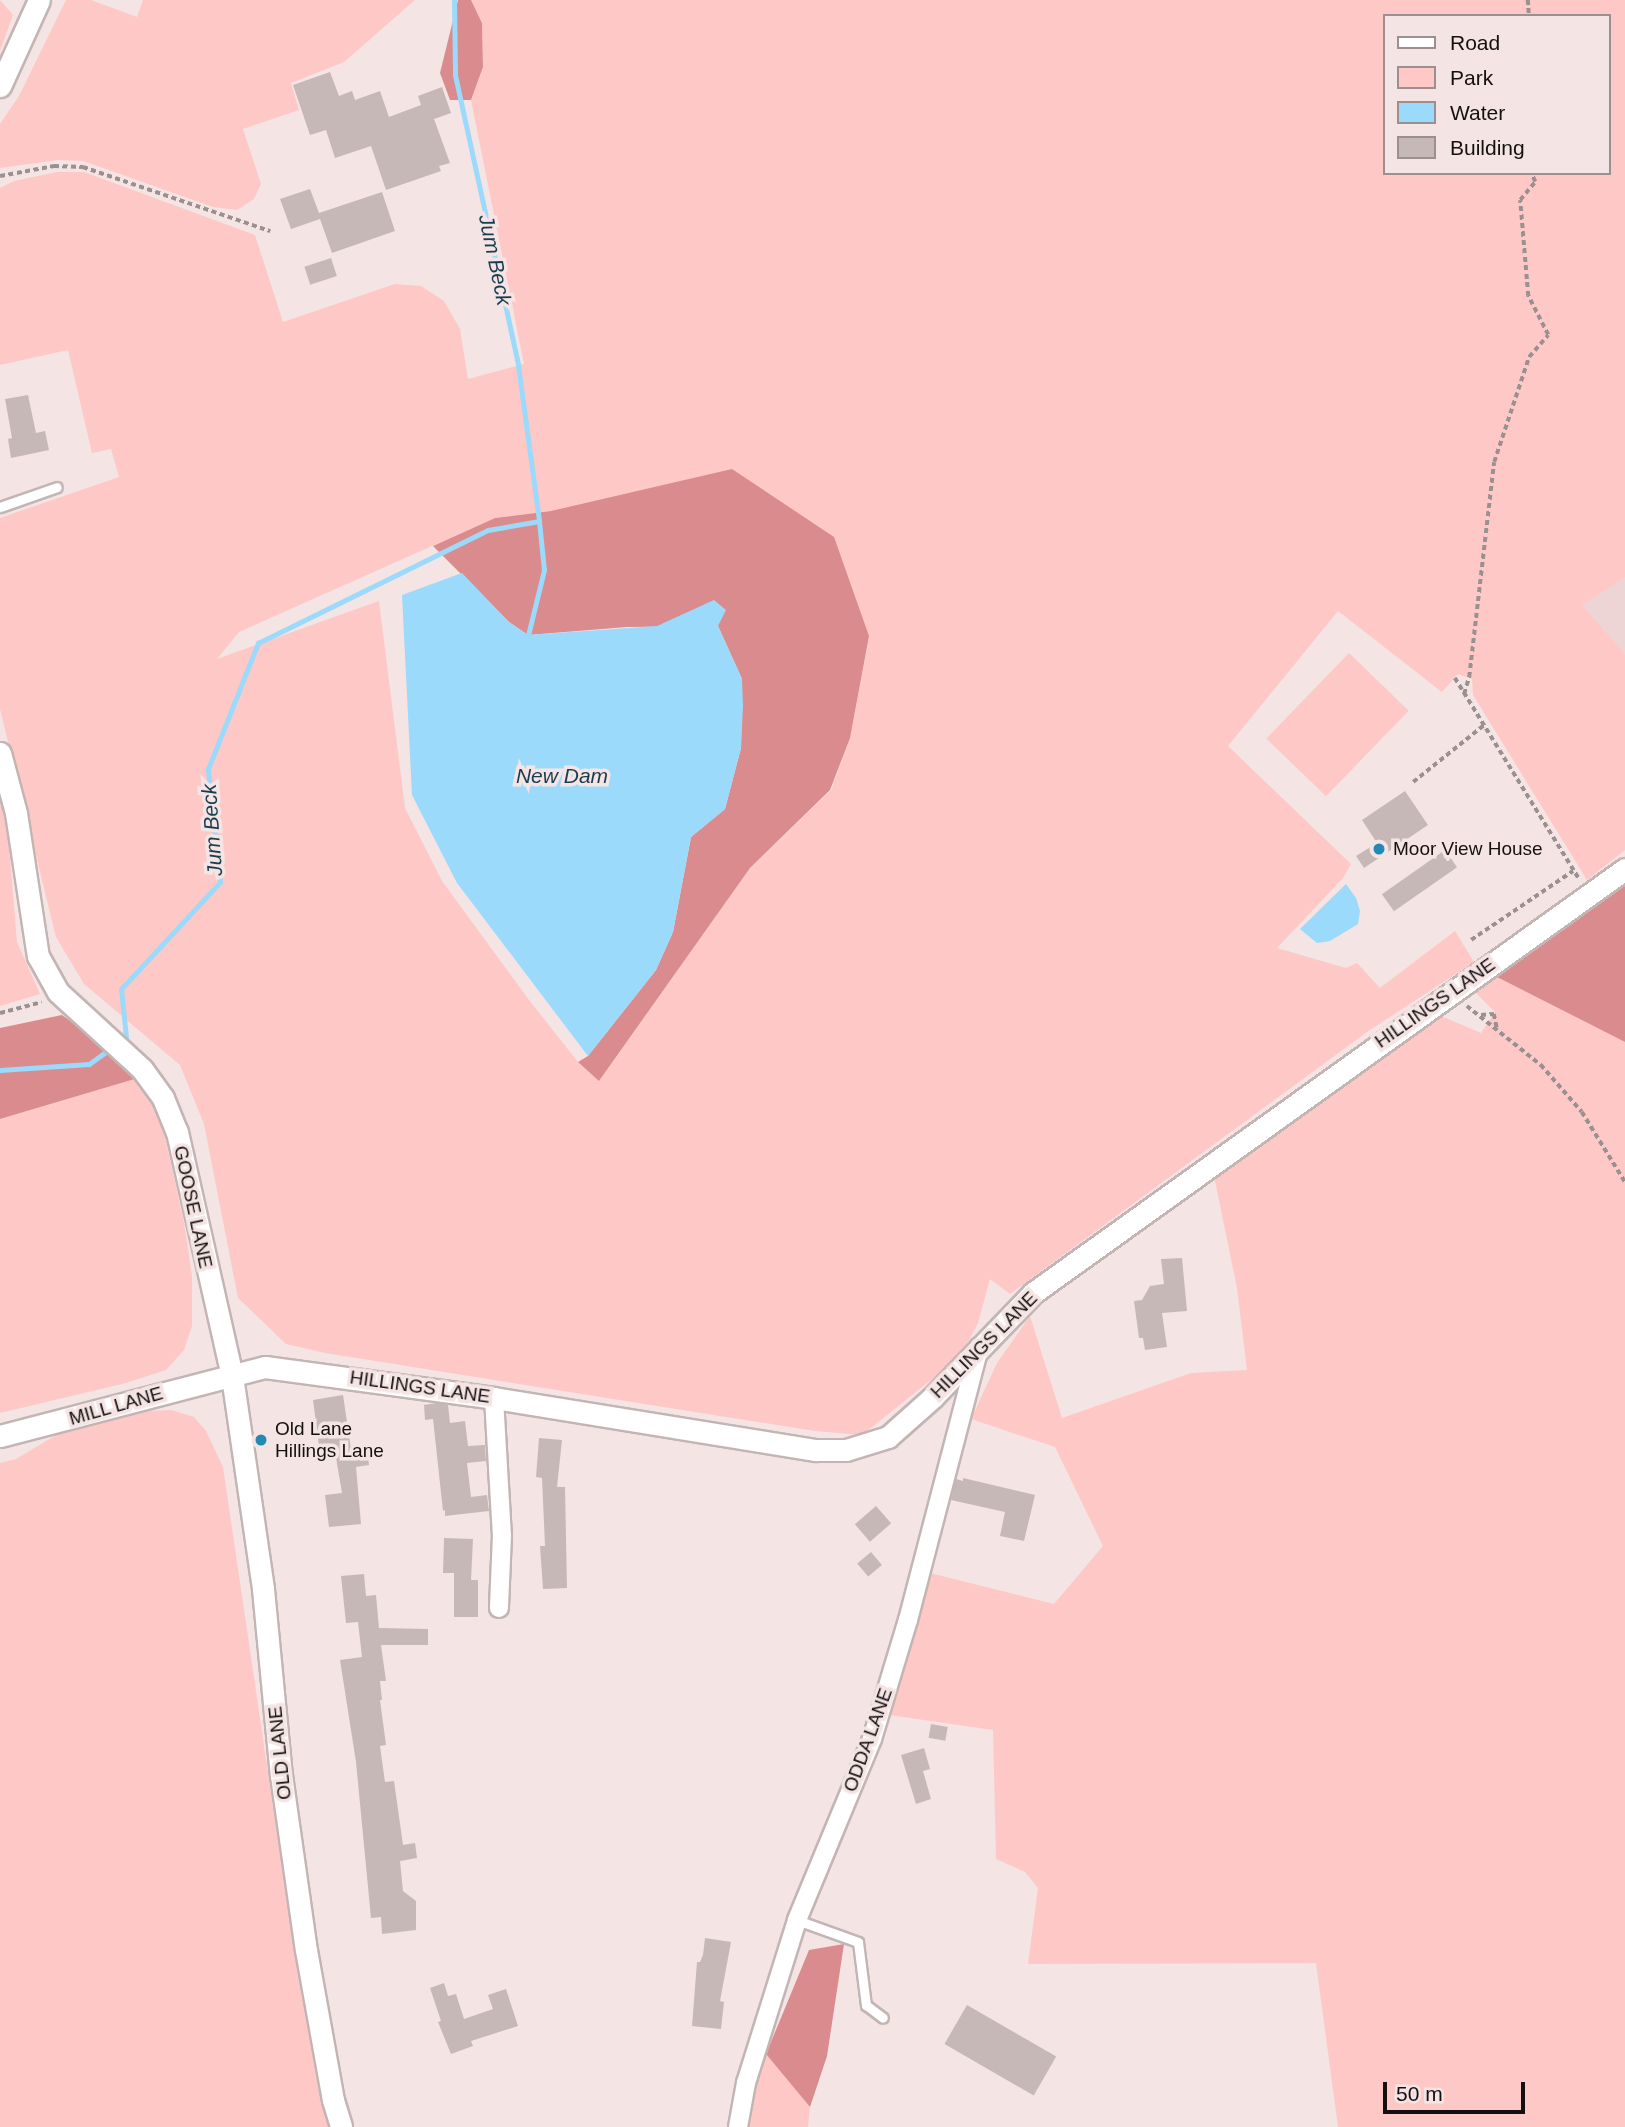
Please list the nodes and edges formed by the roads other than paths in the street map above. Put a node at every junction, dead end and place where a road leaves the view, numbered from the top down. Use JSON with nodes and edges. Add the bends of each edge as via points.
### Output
{"nodes":[{"id":1,"x":39,"y":0,"type":"edge"},
{"id":2,"x":0,"y":86,"type":"edge"},
{"id":3,"x":57,"y":488,"type":"dead end"},
{"id":4,"x":0,"y":507,"type":"edge"},
{"id":5,"x":0,"y":753,"type":"edge"},
{"id":6,"x":1625,"y":869,"type":"edge"},
{"id":7,"x":979,"y":1347,"type":"junction"},
{"id":8,"x":232,"y":1376,"type":"junction"},
{"id":9,"x":494,"y":1398,"type":"junction"},
{"id":10,"x":0,"y":1436,"type":"edge"},
{"id":11,"x":499,"y":1608,"type":"dead end"},
{"id":12,"x":797,"y":1920,"type":"junction"},
{"id":13,"x":883,"y":2018,"type":"dead end"},
{"id":14,"x":341,"y":2127,"type":"edge"},
{"id":15,"x":738,"y":2127,"type":"edge"}],
"edges":[{"from":1,"to":2,"type":"street"},
{"from":3,"to":4,"type":"lane"},
{"from":5,"to":8,"type":"street","name":"GOOSE LANE","via":[[16,813],[37,956],[58,992],[124,1052],[163,1098],[177,1132]]},
{"from":6,"to":7,"type":"street","name":"HILLINGS LANE","via":[[1033,1293]]},
{"from":7,"to":9,"type":"street","name":"HILLINGS LANE","via":[[888,1437],[846,1450],[816,1450]]},
{"from":7,"to":12,"type":"street","name":"ODDA LANE","via":[[872,1739]]},
{"from":8,"to":9,"type":"street","name":"HILLINGS LANE","via":[[265,1367],[296,1369]]},
{"from":8,"to":10,"type":"street","name":"MILL LANE"},
{"from":8,"to":14,"type":"street","name":"OLD LANE","via":[[263,1589],[281,1776],[306,1950]]},
{"from":9,"to":11,"type":"street","via":[[502,1535]]},
{"from":12,"to":13,"type":"lane","via":[[858,1941],[866,2005]]},
{"from":12,"to":15,"type":"street","name":"ODDA LANE","via":[[746,2083]]}]}
